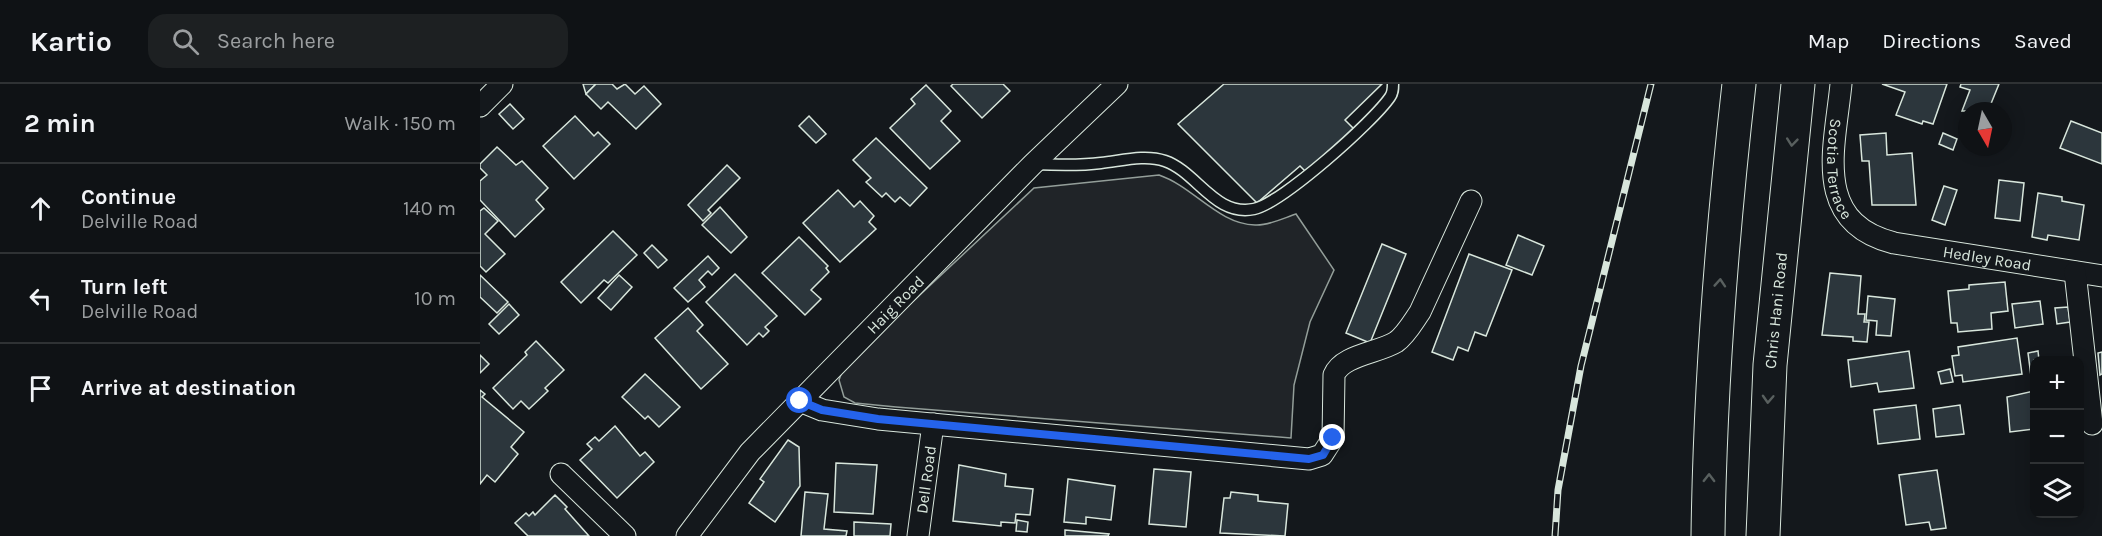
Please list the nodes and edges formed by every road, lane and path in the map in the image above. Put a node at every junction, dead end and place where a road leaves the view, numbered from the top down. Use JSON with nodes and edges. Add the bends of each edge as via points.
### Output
{"nodes":[{"id":1,"x":502,"y":84,"type":"edge"},
{"id":2,"x":1117,"y":84,"type":"edge"},
{"id":3,"x":1394,"y":84,"type":"edge"},
{"id":4,"x":1739,"y":84,"type":"edge"},
{"id":5,"x":1798,"y":84,"type":"edge"},
{"id":6,"x":1841,"y":84,"type":"edge"},
{"id":7,"x":480,"y":106,"type":"edge"},
{"id":8,"x":1033,"y":164,"type":"junction"},
{"id":9,"x":1471,"y":201,"type":"dead end"},
{"id":10,"x":1874,"y":237,"type":"joint"},
{"id":11,"x":2075,"y":272,"type":"junction"},
{"id":12,"x":2102,"y":276,"type":"edge"},
{"id":13,"x":800,"y":401,"type":"junction"},
{"id":14,"x":933,"y":424,"type":"junction"},
{"id":15,"x":2092,"y":424,"type":"dead end"},
{"id":16,"x":561,"y":474,"type":"dead end"},
{"id":17,"x":625,"y":536,"type":"edge"},
{"id":18,"x":687,"y":536,"type":"edge"},
{"id":19,"x":918,"y":536,"type":"edge"},
{"id":20,"x":1708,"y":536,"type":"edge"},
{"id":21,"x":1763,"y":536,"type":"edge"}],
"edges":[{"from":1,"to":7,"type":"street"},
{"from":2,"to":8,"type":"street","name":"Haig Road"},
{"from":3,"to":8,"type":"lane","via":[[1392,95],[1352,139],[1278,197],[1255,209],[1235,209],[1219,202],[1164,161]]},
{"from":20,"to":4,"type":"main road","one_way":true,"via":[[1710,423],[1726,197]]},
{"from":5,"to":21,"type":"main road","name":"Chris Hani Road","one_way":true,"via":[[1770,365]]},
{"from":6,"to":10,"type":"street","name":"Scotia Terrace","via":[[1834,185],[1851,221]]},
{"from":8,"to":13,"type":"street","name":"Haig Road"},
{"from":9,"to":14,"type":"street","via":[[1420,312],[1409,327],[1397,341],[1336,368],[1333,438],[1323,455],[1309,459]]},
{"from":10,"to":11,"type":"street","name":"Hedley Road"},
{"from":11,"to":12,"type":"street","name":"Hedley Road"},
{"from":11,"to":15,"type":"street"},
{"from":13,"to":14,"type":"street","via":[[822,410]]},
{"from":13,"to":18,"type":"street","name":"Haig Road","via":[[750,452]]},
{"from":14,"to":19,"type":"street","name":"Dell Road"},
{"from":16,"to":17,"type":"street"}]}
